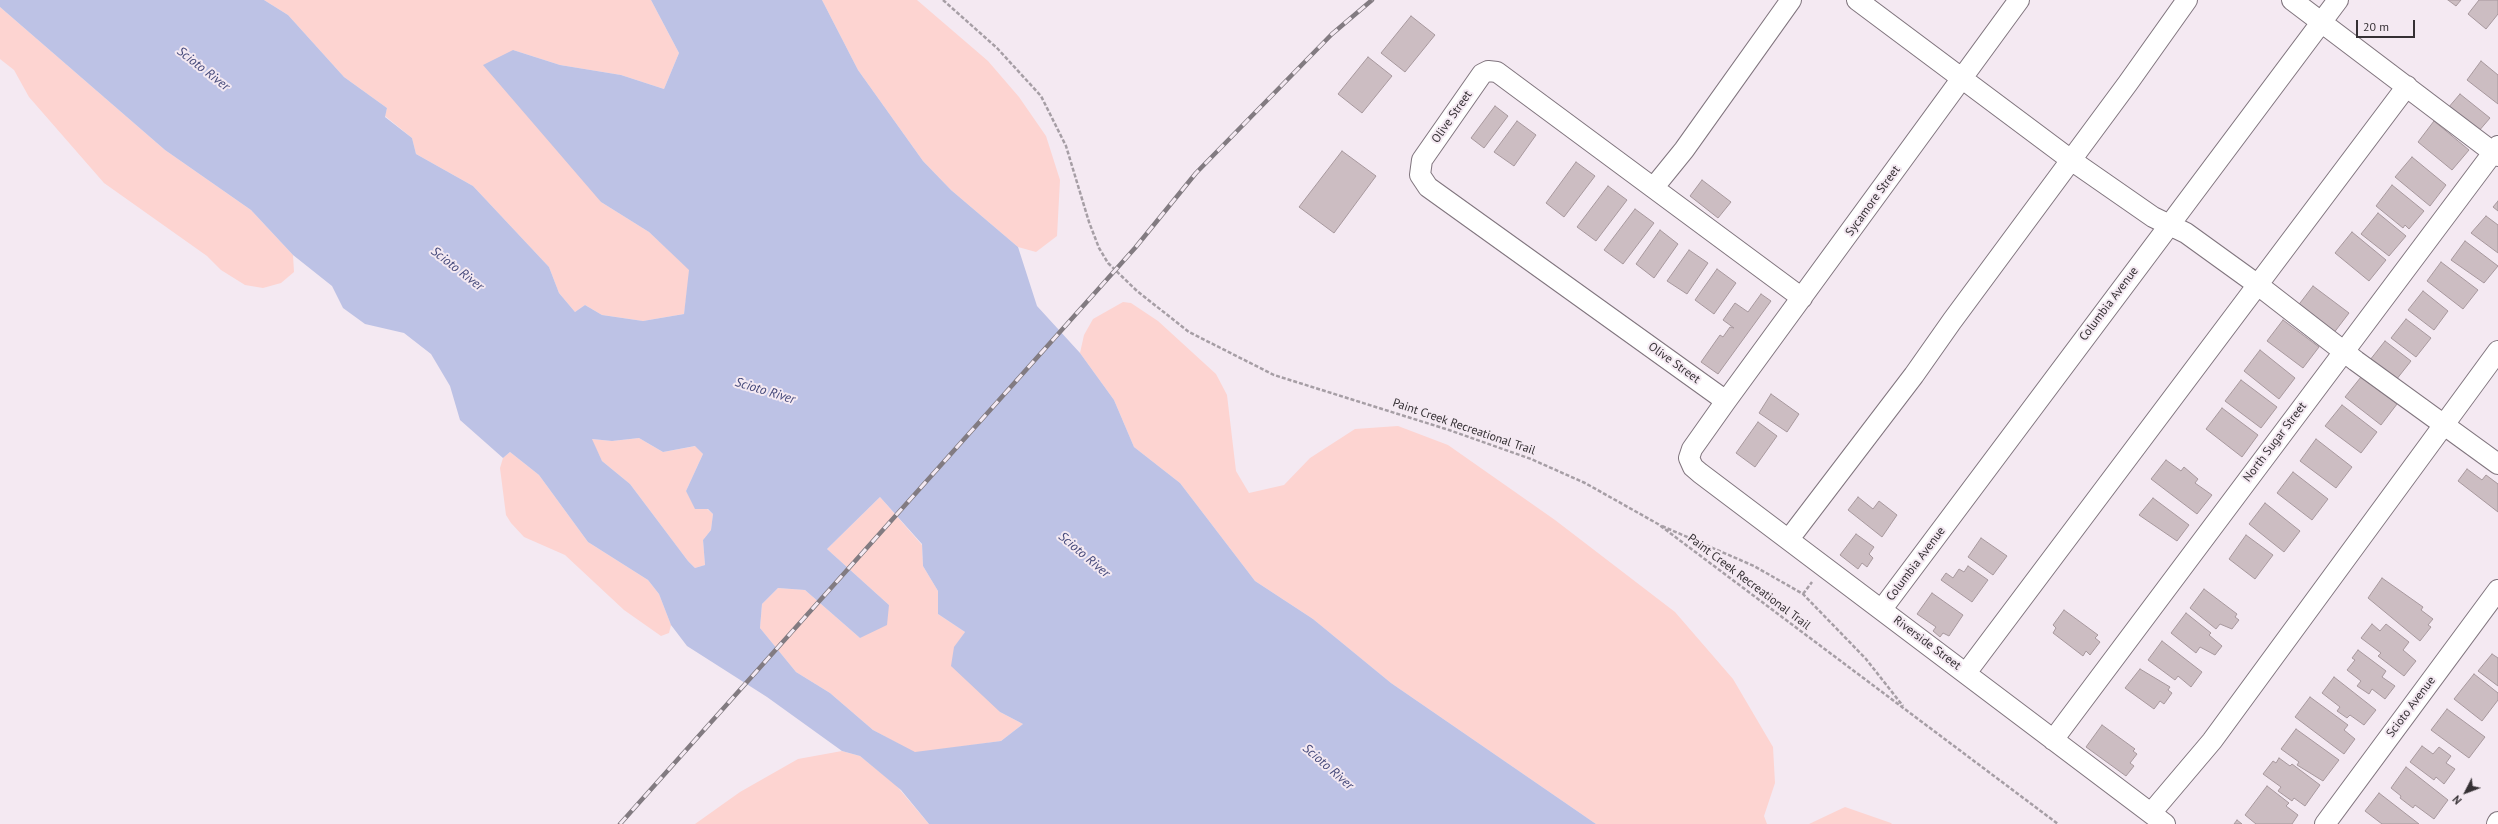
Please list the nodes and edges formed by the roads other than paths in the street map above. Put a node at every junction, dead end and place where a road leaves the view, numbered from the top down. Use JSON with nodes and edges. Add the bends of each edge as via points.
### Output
{"nodes":[{"id":1,"x":1790,"y":0,"type":"edge"},
{"id":2,"x":1857,"y":0,"type":"edge"},
{"id":3,"x":2019,"y":0,"type":"edge"},
{"id":4,"x":2187,"y":0,"type":"edge"},
{"id":5,"x":2292,"y":0,"type":"edge"},
{"id":6,"x":2338,"y":0,"type":"edge"},
{"id":7,"x":2322,"y":22,"type":"junction"},
{"id":8,"x":1961,"y":79,"type":"junction"},
{"id":9,"x":2407,"y":86,"type":"junction"},
{"id":10,"x":2496,"y":152,"type":"edge"},
{"id":11,"x":2071,"y":160,"type":"junction"},
{"id":12,"x":1654,"y":187,"type":"junction"},
{"id":13,"x":2169,"y":224,"type":"junction"},
{"id":14,"x":2258,"y":285,"type":"junction"},
{"id":15,"x":1802,"y":298,"type":"junction"},
{"id":16,"x":2343,"y":351,"type":"junction"},
{"id":17,"x":2498,"y":351,"type":"edge"},
{"id":18,"x":1726,"y":401,"type":"junction"},
{"id":19,"x":2443,"y":424,"type":"junction"},
{"id":20,"x":2498,"y":464,"type":"edge"},
{"id":21,"x":1789,"y":539,"type":"junction"},
{"id":22,"x":2498,"y":590,"type":"edge"},
{"id":23,"x":1882,"y":609,"type":"junction"},
{"id":24,"x":1966,"y":673,"type":"junction"},
{"id":25,"x":2053,"y":740,"type":"junction"},
{"id":26,"x":2158,"y":819,"type":"edge"},
{"id":27,"x":2325,"y":824,"type":"edge"}],
"edges":[{"from":1,"to":12,"type":"street","via":[[1684,150]]},
{"from":2,"to":8,"type":"street"},
{"from":3,"to":8,"type":"street","name":"Sycamore Street"},
{"from":4,"to":11,"type":"street"},
{"from":5,"to":7,"type":"street"},
{"from":6,"to":7,"type":"street","name":"Columbia Avenue"},
{"from":7,"to":9,"type":"street"},
{"from":7,"to":13,"type":"street","name":"Columbia Avenue"},
{"from":8,"to":11,"type":"street"},
{"from":8,"to":15,"type":"street","name":"Sycamore Street"},
{"from":9,"to":10,"type":"street"},
{"from":9,"to":14,"type":"street"},
{"from":10,"to":16,"type":"street","name":"North Sugar Street"},
{"from":11,"to":13,"type":"street","via":[[2153,217]]},
{"from":11,"to":21,"type":"street","via":[[1914,375]]},
{"from":12,"to":15,"type":"street","name":"Olive Street"},
{"from":12,"to":18,"type":"street","name":"Olive Street","via":[[1497,72],[1488,71],[1482,74],[1422,160],[1420,175],[1428,187]]},
{"from":13,"to":14,"type":"street","via":[[2186,233]]},
{"from":13,"to":23,"type":"street","name":"Columbia Avenue"},
{"from":14,"to":16,"type":"street"},
{"from":14,"to":24,"type":"street"},
{"from":15,"to":18,"type":"street","name":"Sycamore Street"},
{"from":16,"to":19,"type":"street"},
{"from":16,"to":25,"type":"street","name":"North Sugar Street"},
{"from":17,"to":19,"type":"street"},
{"from":18,"to":21,"type":"street","name":"Riverside Street","via":[[1692,449],[1689,458],[1693,467]]},
{"from":19,"to":20,"type":"street"},
{"from":19,"to":26,"type":"street"},
{"from":21,"to":23,"type":"street","name":"Riverside Street"},
{"from":22,"to":27,"type":"street","name":"Scioto Avenue"},
{"from":23,"to":24,"type":"street","name":"Riverside Street"},
{"from":24,"to":25,"type":"street","name":"Riverside Street"},
{"from":25,"to":26,"type":"street","name":"Riverside Street"}]}
